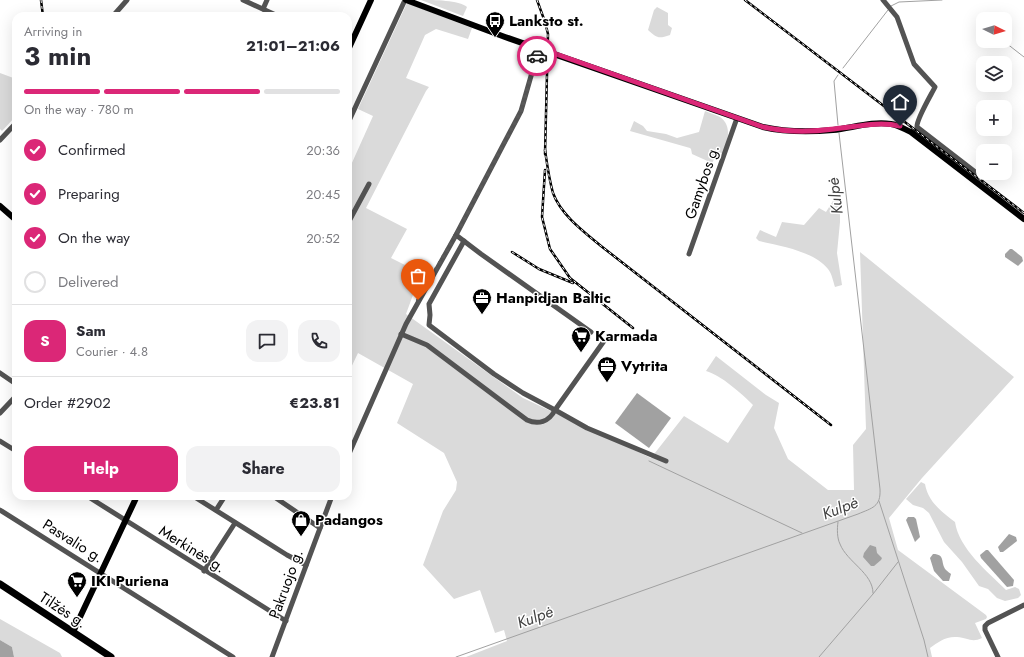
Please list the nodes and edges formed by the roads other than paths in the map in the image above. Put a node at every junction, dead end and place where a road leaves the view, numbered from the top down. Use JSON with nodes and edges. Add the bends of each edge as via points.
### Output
{"nodes":[{"id":1,"x":127,"y":0,"type":"edge"},
{"id":2,"x":243,"y":0,"type":"edge"},
{"id":3,"x":267,"y":0,"type":"edge"},
{"id":4,"x":372,"y":0,"type":"edge"},
{"id":5,"x":406,"y":0,"type":"edge"},
{"id":6,"x":883,"y":0,"type":"edge"},
{"id":7,"x":263,"y":9,"type":"junction"},
{"id":8,"x":116,"y":12,"type":"edge"},
{"id":9,"x":269,"y":12,"type":"edge"},
{"id":10,"x":352,"y":40,"type":"edge"},
{"id":11,"x":539,"y":48,"type":"junction"},
{"id":12,"x":352,"y":115,"type":"edge"},
{"id":13,"x":737,"y":118,"type":"junction"},
{"id":14,"x":12,"y":127,"type":"edge"},
{"id":15,"x":0,"y":140,"type":"edge"},
{"id":16,"x":976,"y":173,"type":"edge"},
{"id":17,"x":369,"y":184,"type":"dead end"},
{"id":18,"x":0,"y":206,"type":"edge"},
{"id":19,"x":12,"y":216,"type":"edge"},
{"id":20,"x":352,"y":216,"type":"edge"},
{"id":21,"x":1024,"y":218,"type":"edge"},
{"id":22,"x":456,"y":235,"type":"junction"},
{"id":23,"x":464,"y":242,"type":"junction"},
{"id":24,"x":690,"y":254,"type":"dead end"},
{"id":25,"x":591,"y":332,"type":"dead end"},
{"id":26,"x":401,"y":334,"type":"junction"},
{"id":27,"x":604,"y":342,"type":"dead end"},
{"id":28,"x":0,"y":373,"type":"edge"},
{"id":29,"x":12,"y":381,"type":"edge"},
{"id":30,"x":12,"y":400,"type":"edge"},
{"id":31,"x":555,"y":410,"type":"junction"},
{"id":32,"x":0,"y":413,"type":"edge"},
{"id":33,"x":0,"y":441,"type":"edge"},
{"id":34,"x":352,"y":447,"type":"edge"},
{"id":35,"x":12,"y":448,"type":"edge"},
{"id":36,"x":666,"y":461,"type":"dead end"},
{"id":37,"x":93,"y":500,"type":"edge"},
{"id":38,"x":135,"y":500,"type":"edge"},
{"id":39,"x":200,"y":500,"type":"edge"},
{"id":40,"x":222,"y":500,"type":"edge"},
{"id":41,"x":279,"y":500,"type":"edge"},
{"id":42,"x":330,"y":500,"type":"edge"},
{"id":43,"x":0,"y":510,"type":"edge"},
{"id":44,"x":216,"y":510,"type":"junction"},
{"id":45,"x":125,"y":520,"type":"junction"},
{"id":46,"x":235,"y":523,"type":"junction"},
{"id":47,"x":320,"y":528,"type":"junction"},
{"id":48,"x":306,"y":565,"type":"junction"},
{"id":49,"x":204,"y":571,"type":"junction"},
{"id":50,"x":101,"y":573,"type":"junction"},
{"id":51,"x":0,"y":584,"type":"edge"},
{"id":52,"x":1024,"y":605,"type":"edge"},
{"id":53,"x":286,"y":621,"type":"junction"},
{"id":54,"x":73,"y":632,"type":"junction"},
{"id":55,"x":111,"y":657,"type":"edge"},
{"id":56,"x":233,"y":657,"type":"edge"},
{"id":57,"x":272,"y":657,"type":"edge"},
{"id":58,"x":998,"y":657,"type":"edge"}],
"edges":[{"from":1,"to":8,"type":"street"},
{"from":2,"to":7,"type":"street"},
{"from":3,"to":7,"type":"street"},
{"from":4,"to":10,"type":"main road"},
{"from":5,"to":11,"type":"main road"},
{"from":5,"to":12,"type":"street"},
{"from":6,"to":16,"type":"street","via":[[900,22],[914,64],[935,87],[916,122],[919,130]]},
{"from":7,"to":9,"type":"street"},
{"from":11,"to":13,"type":"main road"},
{"from":11,"to":22,"type":"street","via":[[521,111]]},
{"from":13,"to":21,"type":"main road","via":[[778,131],[832,130],[880,124],[900,126]]},
{"from":13,"to":24,"type":"street","name":"Gamybos g."},
{"from":14,"to":15,"type":"street"},
{"from":17,"to":20,"type":"street"},
{"from":18,"to":19,"type":"main road"},
{"from":22,"to":23,"type":"street"},
{"from":22,"to":26,"type":"street"},
{"from":23,"to":25,"type":"street"},
{"from":23,"to":31,"type":"street","via":[[429,304],[429,325],[494,374]]},
{"from":26,"to":31,"type":"street","via":[[427,345],[527,420],[535,423],[544,421]]},
{"from":26,"to":34,"type":"street"},
{"from":27,"to":31,"type":"street"},
{"from":28,"to":29,"type":"street"},
{"from":30,"to":32,"type":"street"},
{"from":31,"to":36,"type":"street","via":[[587,428]]},
{"from":33,"to":35,"type":"street"},
{"from":37,"to":45,"type":"street","name":"Merkinės g."},
{"from":38,"to":45,"type":"main road"},
{"from":39,"to":44,"type":"street"},
{"from":40,"to":44,"type":"street"},
{"from":41,"to":47,"type":"street"},
{"from":42,"to":47,"type":"street","name":"Pakruojo g."},
{"from":43,"to":50,"type":"street","name":"Pasvalio g."},
{"from":44,"to":46,"type":"street"},
{"from":45,"to":49,"type":"street","name":"Merkinės g."},
{"from":45,"to":50,"type":"main road"},
{"from":46,"to":48,"type":"street"},
{"from":46,"to":49,"type":"street"},
{"from":47,"to":48,"type":"street","name":"Pakruojo g."},
{"from":48,"to":53,"type":"street","name":"Pakruojo g."},
{"from":49,"to":53,"type":"street","name":"Merkinės g."},
{"from":50,"to":54,"type":"main road"},
{"from":50,"to":56,"type":"street","name":"Pasvalio g."},
{"from":51,"to":54,"type":"highway","name":"Tilžės g."},
{"from":52,"to":58,"type":"street","via":[[985,626]]},
{"from":53,"to":57,"type":"street","name":"Pakruojo g."},
{"from":54,"to":55,"type":"highway","name":"Tilžės g."}]}
